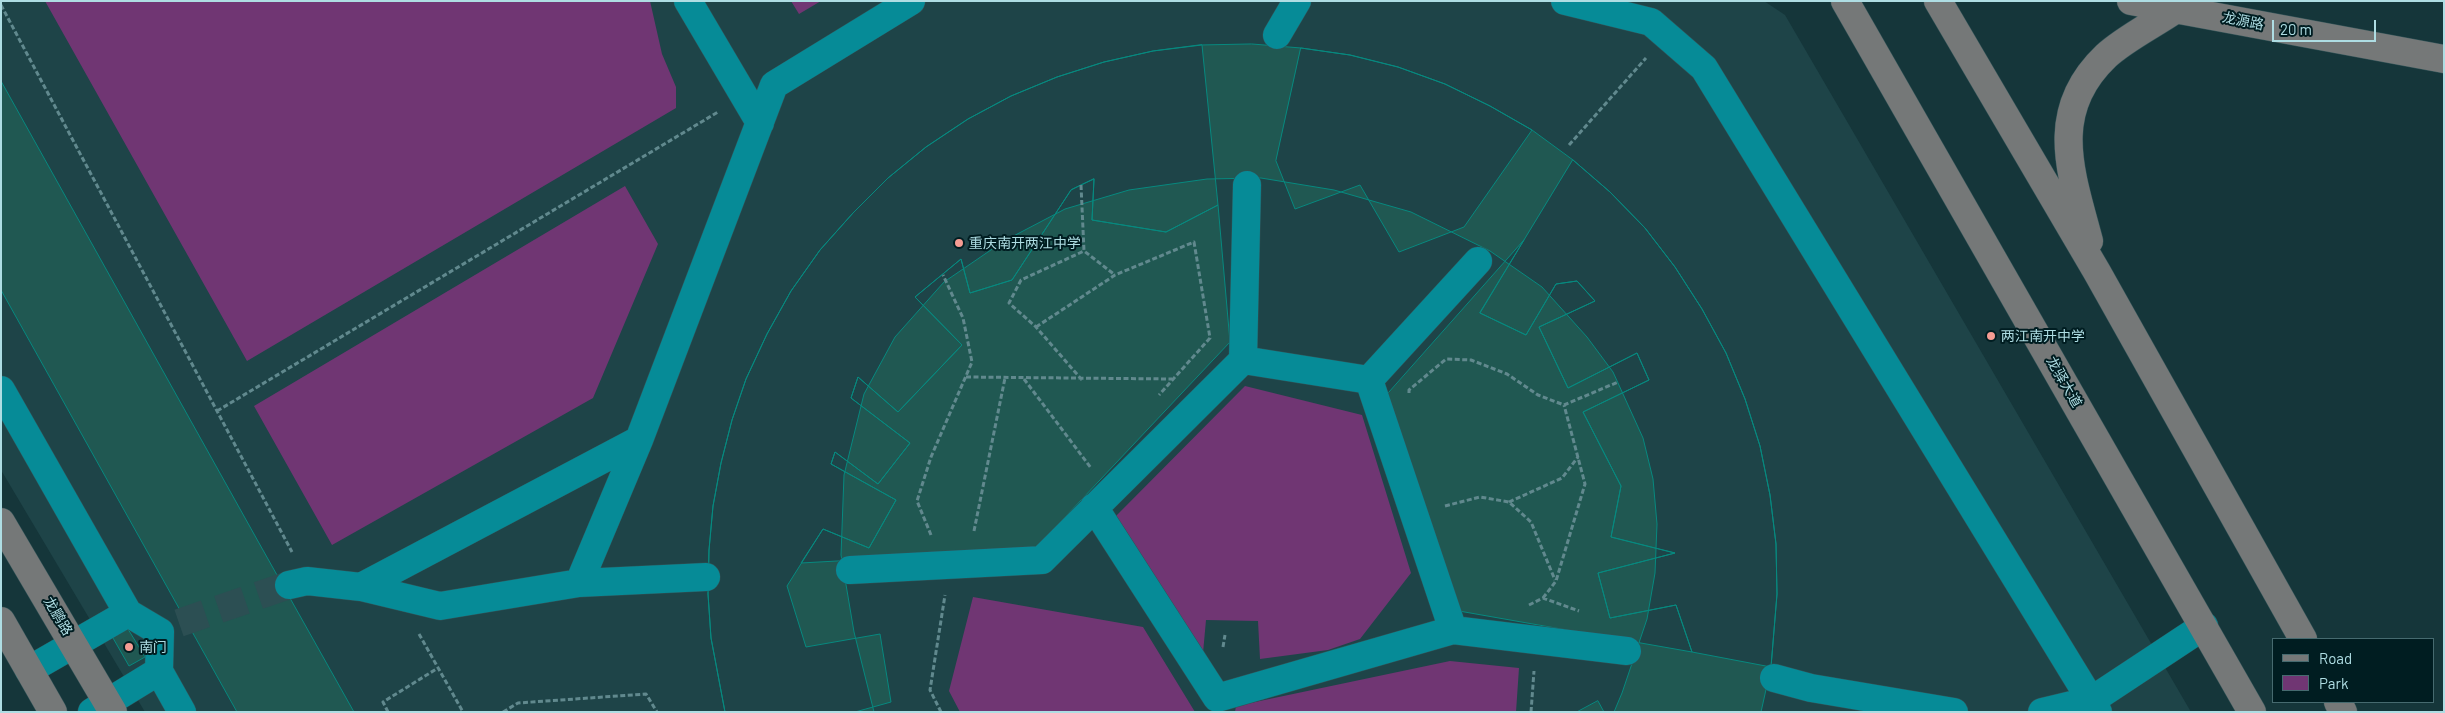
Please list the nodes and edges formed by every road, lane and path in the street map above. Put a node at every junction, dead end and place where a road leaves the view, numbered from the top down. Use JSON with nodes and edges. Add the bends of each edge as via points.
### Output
{"nodes":[{"id":1,"x":688,"y":1,"type":"edge"},
{"id":2,"x":911,"y":1,"type":"edge"},
{"id":3,"x":1297,"y":1,"type":"edge"},
{"id":4,"x":1564,"y":1,"type":"edge"},
{"id":5,"x":1845,"y":1,"type":"edge"},
{"id":6,"x":1938,"y":1,"type":"edge"},
{"id":7,"x":2131,"y":1,"type":"edge"},
{"id":8,"x":1,"y":5,"type":"edge"},
{"id":9,"x":2176,"y":9,"type":"junction"},
{"id":10,"x":1277,"y":35,"type":"dead end"},
{"id":11,"x":1666,"y":35,"type":"junction"},
{"id":12,"x":2444,"y":59,"type":"edge"},
{"id":13,"x":744,"y":96,"type":"junction"},
{"id":14,"x":760,"y":123,"type":"junction"},
{"id":15,"x":1569,"y":145,"type":"dead end"},
{"id":16,"x":1081,"y":185,"type":"dead end"},
{"id":17,"x":1247,"y":185,"type":"dead end"},
{"id":18,"x":1084,"y":251,"type":"junction"},
{"id":19,"x":1478,"y":261,"type":"dead end"},
{"id":20,"x":2097,"y":272,"type":"junction"},
{"id":21,"x":942,"y":274,"type":"dead end"},
{"id":22,"x":1115,"y":275,"type":"junction"},
{"id":23,"x":1036,"y":327,"type":"junction"},
{"id":24,"x":1243,"y":360,"type":"junction"},
{"id":25,"x":966,"y":377,"type":"junction"},
{"id":26,"x":1006,"y":378,"type":"junction"},
{"id":27,"x":1024,"y":378,"type":"junction"},
{"id":28,"x":1173,"y":379,"type":"junction"},
{"id":29,"x":1082,"y":380,"type":"junction"},
{"id":30,"x":1369,"y":380,"type":"junction"},
{"id":31,"x":1618,"y":382,"type":"dead end"},
{"id":32,"x":1,"y":390,"type":"edge"},
{"id":33,"x":1408,"y":397,"type":"dead end"},
{"id":34,"x":1154,"y":400,"type":"dead end"},
{"id":35,"x":1564,"y":405,"type":"junction"},
{"id":36,"x":217,"y":411,"type":"junction"},
{"id":37,"x":639,"y":440,"type":"junction"},
{"id":38,"x":1579,"y":456,"type":"junction"},
{"id":39,"x":1098,"y":463,"type":"dead end"},
{"id":40,"x":1509,"y":502,"type":"junction"},
{"id":41,"x":1094,"y":507,"type":"junction"},
{"id":42,"x":1440,"y":508,"type":"dead end"},
{"id":43,"x":1,"y":522,"type":"edge"},
{"id":44,"x":973,"y":533,"type":"dead end"},
{"id":45,"x":943,"y":555,"type":"junction"},
{"id":46,"x":850,"y":570,"type":"dead end"},
{"id":47,"x":706,"y":577,"type":"dead end"},
{"id":48,"x":1556,"y":581,"type":"junction"},
{"id":49,"x":298,"y":583,"type":"joint"},
{"id":50,"x":579,"y":583,"type":"junction"},
{"id":51,"x":361,"y":586,"type":"junction"},
{"id":52,"x":399,"y":596,"type":"junction"},
{"id":53,"x":1543,"y":598,"type":"junction"},
{"id":54,"x":1524,"y":608,"type":"dead end"},
{"id":55,"x":128,"y":612,"type":"junction"},
{"id":56,"x":1588,"y":614,"type":"dead end"},
{"id":57,"x":1,"y":621,"type":"edge"},
{"id":58,"x":2204,"y":626,"type":"junction"},
{"id":59,"x":1453,"y":630,"type":"junction"},
{"id":60,"x":2302,"y":638,"type":"edge"},
{"id":61,"x":1536,"y":640,"type":"junction"},
{"id":62,"x":74,"y":644,"type":"junction"},
{"id":63,"x":1627,"y":651,"type":"dead end"},
{"id":64,"x":438,"y":668,"type":"junction"},
{"id":65,"x":29,"y":670,"type":"junction"},
{"id":66,"x":159,"y":671,"type":"junction"},
{"id":67,"x":1774,"y":678,"type":"dead end"},
{"id":68,"x":2095,"y":706,"type":"edge"},
{"id":69,"x":104,"y":709,"type":"edge"},
{"id":70,"x":53,"y":712,"type":"edge"},
{"id":71,"x":182,"y":712,"type":"edge"},
{"id":72,"x":388,"y":712,"type":"edge"},
{"id":73,"x":463,"y":712,"type":"edge"},
{"id":74,"x":502,"y":712,"type":"edge"},
{"id":75,"x":657,"y":712,"type":"edge"},
{"id":76,"x":941,"y":712,"type":"edge"},
{"id":77,"x":1531,"y":712,"type":"edge"},
{"id":78,"x":1954,"y":712,"type":"edge"},
{"id":79,"x":2042,"y":712,"type":"edge"},
{"id":80,"x":2252,"y":712,"type":"edge"}],
"edges":[{"from":1,"to":13,"type":"lane"},
{"from":2,"to":14,"type":"lane","via":[[774,86]]},
{"from":3,"to":10,"type":"lane"},
{"from":4,"to":11,"type":"lane","via":[[1651,22]]},
{"from":5,"to":58,"type":"main road","name":"龙驿大道"},
{"from":6,"to":20,"type":"main road"},
{"from":7,"to":9,"type":"main road","name":"龙源路"},
{"from":8,"to":36,"type":"path"},
{"from":9,"to":12,"type":"main road","name":"龙源路"},
{"from":9,"to":20,"type":"main road","via":[[2107,55],[2080,87],[2069,119],[2069,163]]},
{"from":11,"to":15,"type":"path"},
{"from":11,"to":68,"type":"lane","via":[[1704,68]]},
{"from":13,"to":14,"type":"lane"},
{"from":13,"to":36,"type":"path"},
{"from":14,"to":37,"type":"lane"},
{"from":16,"to":18,"type":"path"},
{"from":17,"to":24,"type":"lane"},
{"from":18,"to":22,"type":"path"},
{"from":18,"to":23,"type":"path","via":[[1021,280],[1008,303]]},
{"from":19,"to":30,"type":"lane"},
{"from":20,"to":60,"type":"main road"},
{"from":21,"to":25,"type":"path","via":[[963,318],[972,362]]},
{"from":22,"to":23,"type":"path"},
{"from":22,"to":28,"type":"path","via":[[1194,242],[1210,338]]},
{"from":23,"to":29,"type":"path"},
{"from":24,"to":30,"type":"lane"},
{"from":24,"to":41,"type":"lane"},
{"from":25,"to":26,"type":"path"},
{"from":25,"to":45,"type":"path","via":[[931,457],[917,501]]},
{"from":26,"to":27,"type":"path"},
{"from":26,"to":44,"type":"path"},
{"from":27,"to":29,"type":"path"},
{"from":27,"to":39,"type":"path","via":[[1092,470]]},
{"from":28,"to":29,"type":"path"},
{"from":28,"to":34,"type":"path"},
{"from":30,"to":59,"type":"lane"},
{"from":31,"to":35,"type":"path"},
{"from":32,"to":55,"type":"lane"},
{"from":33,"to":35,"type":"path","via":[[1409,390],[1446,359],[1471,360],[1507,374],[1538,395]]},
{"from":35,"to":38,"type":"path"},
{"from":36,"to":49,"type":"path"},
{"from":37,"to":50,"type":"lane"},
{"from":37,"to":51,"type":"lane"},
{"from":38,"to":40,"type":"path","via":[[1562,478]]},
{"from":38,"to":48,"type":"path","via":[[1585,484]]},
{"from":40,"to":42,"type":"path","via":[[1480,497]]},
{"from":40,"to":48,"type":"path","via":[[1531,522]]},
{"from":41,"to":45,"type":"lane","via":[[1042,560]]},
{"from":41,"to":59,"type":"lane","via":[[1217,698]]},
{"from":43,"to":62,"type":"main road","name":"龙鹏路"},
{"from":45,"to":46,"type":"lane"},
{"from":45,"to":76,"type":"path","via":[[930,690]]},
{"from":47,"to":50,"type":"lane"},
{"from":48,"to":53,"type":"path"},
{"from":49,"to":51,"type":"lane"},
{"from":50,"to":52,"type":"lane","via":[[440,606]]},
{"from":51,"to":52,"type":"lane"},
{"from":52,"to":64,"type":"path"},
{"from":53,"to":54,"type":"path"},
{"from":53,"to":56,"type":"path"},
{"from":55,"to":62,"type":"lane"},
{"from":55,"to":66,"type":"lane","via":[[169,628]]},
{"from":57,"to":65,"type":"main road"},
{"from":58,"to":68,"type":"lane"},
{"from":58,"to":80,"type":"main road","name":"龙驿大道"},
{"from":59,"to":61,"type":"lane"},
{"from":61,"to":63,"type":"lane"},
{"from":61,"to":77,"type":"path"},
{"from":62,"to":65,"type":"lane"},
{"from":62,"to":69,"type":"main road","name":"龙鹏路"},
{"from":64,"to":72,"type":"path","via":[[383,702]]},
{"from":64,"to":73,"type":"path"},
{"from":65,"to":70,"type":"main road"},
{"from":66,"to":69,"type":"lane"},
{"from":66,"to":71,"type":"lane"},
{"from":67,"to":78,"type":"lane","via":[[1811,688]]},
{"from":68,"to":79,"type":"lane"},
{"from":74,"to":75,"type":"path","via":[[518,703],[646,694]]}]}
